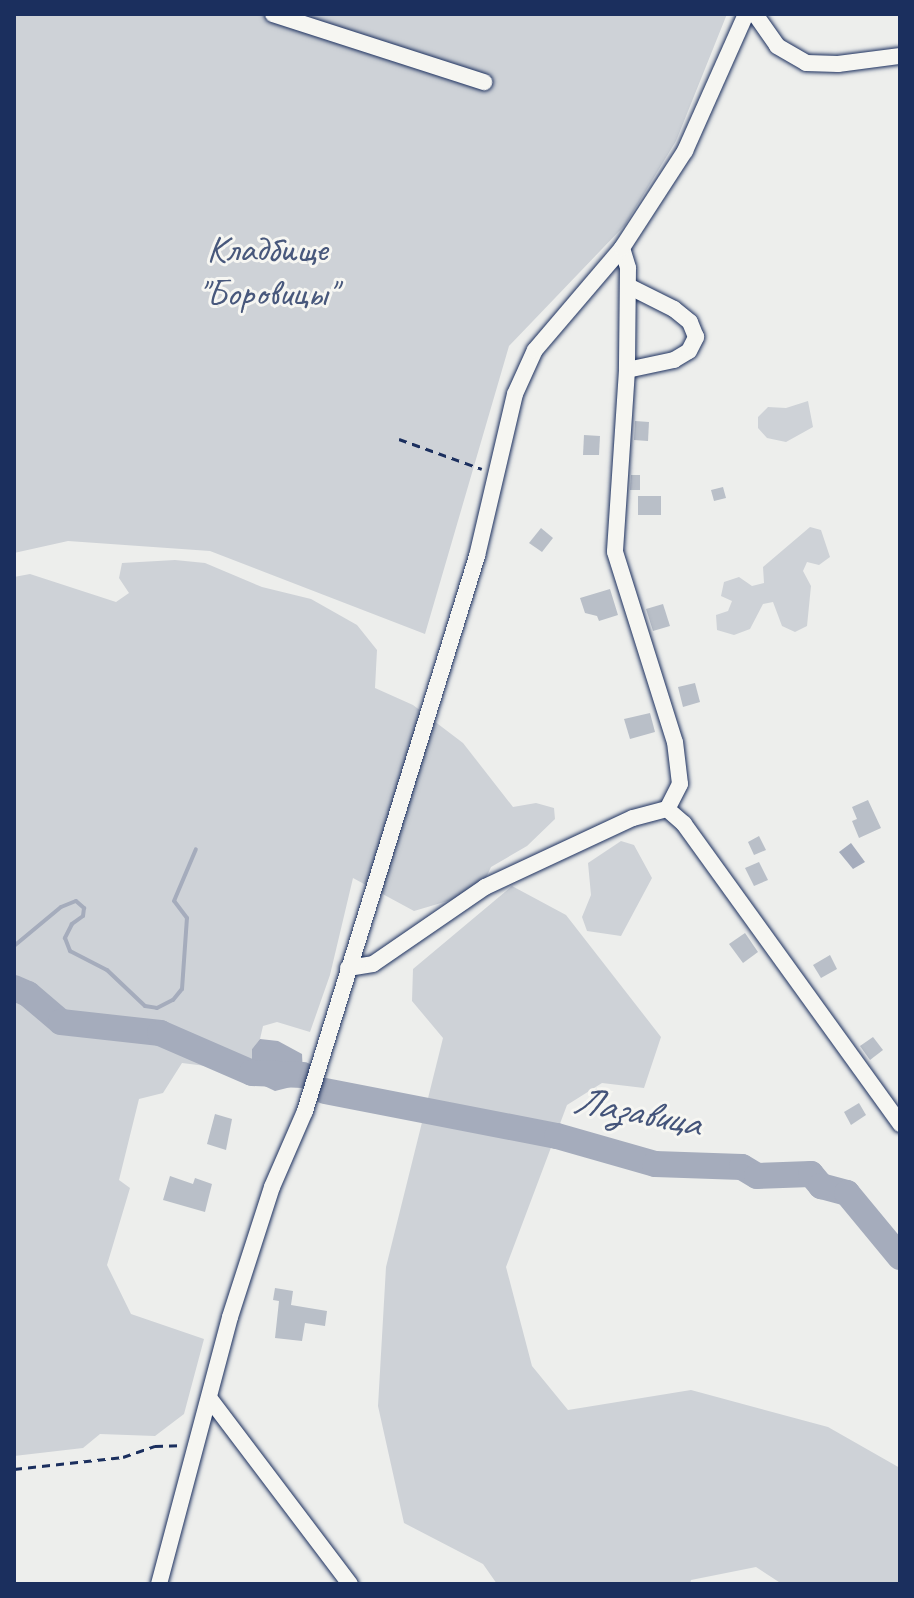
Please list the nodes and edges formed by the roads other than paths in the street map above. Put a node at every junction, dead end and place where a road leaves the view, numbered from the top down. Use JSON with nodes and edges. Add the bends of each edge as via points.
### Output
{"nodes":[{"id":1,"x":273,"y":14,"type":"edge"},
{"id":2,"x":746,"y":14,"type":"edge"},
{"id":3,"x":755,"y":14,"type":"edge"},
{"id":4,"x":900,"y":56,"type":"edge"},
{"id":5,"x":484,"y":82,"type":"dead end"},
{"id":6,"x":622,"y":248,"type":"junction"},
{"id":7,"x":628,"y":286,"type":"junction"},
{"id":8,"x":627,"y":370,"type":"junction"},
{"id":9,"x":667,"y":809,"type":"junction"},
{"id":10,"x":348,"y":968,"type":"junction"},
{"id":11,"x":900,"y":1124,"type":"edge"},
{"id":12,"x":210,"y":1399,"type":"junction"},
{"id":13,"x":159,"y":1584,"type":"edge"},
{"id":14,"x":350,"y":1584,"type":"edge"}],
"edges":[{"from":1,"to":5,"type":"street"},
{"from":2,"to":6,"type":"street","via":[[685,151]]},
{"from":3,"to":4,"type":"street","via":[[777,46],[806,63]]},
{"from":6,"to":7,"type":"street"},
{"from":6,"to":10,"type":"street","via":[[535,350],[515,394],[477,556]]},
{"from":7,"to":8,"type":"street"},
{"from":7,"to":8,"type":"street","via":[[674,309],[690,322],[696,337],[689,351],[674,360]]},
{"from":8,"to":9,"type":"street","via":[[615,552],[675,742],[680,784]]},
{"from":9,"to":10,"type":"street","via":[[633,818],[485,887],[373,964]]},
{"from":9,"to":11,"type":"street","via":[[684,824]]},
{"from":10,"to":12,"type":"street","via":[[305,1111],[272,1187],[235,1302]]},
{"from":12,"to":13,"type":"street"},
{"from":12,"to":14,"type":"street"}]}
